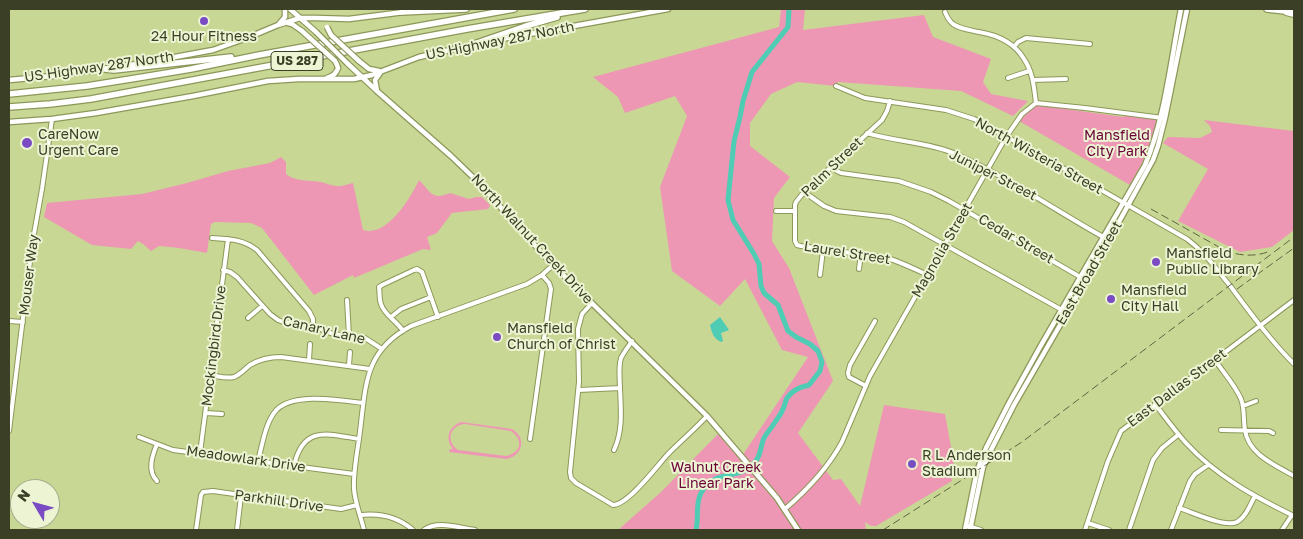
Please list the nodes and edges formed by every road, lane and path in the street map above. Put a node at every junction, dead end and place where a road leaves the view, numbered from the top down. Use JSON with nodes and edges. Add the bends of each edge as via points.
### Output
{"nodes":[{"id":1,"x":285,"y":9,"type":"edge"},
{"id":2,"x":290,"y":9,"type":"edge"},
{"id":3,"x":422,"y":9,"type":"edge"},
{"id":4,"x":466,"y":9,"type":"edge"},
{"id":5,"x":514,"y":9,"type":"edge"},
{"id":6,"x":585,"y":9,"type":"edge"},
{"id":7,"x":668,"y":9,"type":"edge"},
{"id":8,"x":1180,"y":9,"type":"edge"},
{"id":9,"x":1187,"y":9,"type":"edge"},
{"id":10,"x":1267,"y":9,"type":"edge"},
{"id":11,"x":402,"y":12,"type":"junction"},
{"id":12,"x":568,"y":12,"type":"junction"},
{"id":13,"x":944,"y":12,"type":"dead end"},
{"id":14,"x":1294,"y":12,"type":"edge"},
{"id":15,"x":1294,"y":15,"type":"edge"},
{"id":16,"x":300,"y":18,"type":"junction"},
{"id":17,"x":340,"y":19,"type":"junction"},
{"id":18,"x":278,"y":25,"type":"junction"},
{"id":19,"x":1175,"y":40,"type":"junction"},
{"id":20,"x":1181,"y":42,"type":"junction"},
{"id":21,"x":1090,"y":44,"type":"dead end"},
{"id":22,"x":471,"y":45,"type":"junction"},
{"id":23,"x":1014,"y":47,"type":"junction"},
{"id":24,"x":251,"y":56,"type":"junction"},
{"id":25,"x":105,"y":68,"type":"junction"},
{"id":26,"x":1029,"y":70,"type":"junction"},
{"id":27,"x":382,"y":71,"type":"junction"},
{"id":28,"x":362,"y":78,"type":"junction"},
{"id":29,"x":1008,"y":78,"type":"dead end"},
{"id":30,"x":324,"y":79,"type":"junction"},
{"id":31,"x":1066,"y":79,"type":"dead end"},
{"id":32,"x":9,"y":80,"type":"edge"},
{"id":33,"x":1033,"y":80,"type":"junction"},
{"id":34,"x":836,"y":86,"type":"dead end"},
{"id":35,"x":1168,"y":90,"type":"junction"},
{"id":36,"x":378,"y":92,"type":"junction"},
{"id":37,"x":9,"y":94,"type":"edge"},
{"id":38,"x":890,"y":101,"type":"junction"},
{"id":39,"x":1036,"y":103,"type":"junction"},
{"id":40,"x":9,"y":107,"type":"edge"},
{"id":41,"x":1163,"y":118,"type":"junction"},
{"id":42,"x":52,"y":119,"type":"junction"},
{"id":43,"x":9,"y":122,"type":"edge"},
{"id":44,"x":867,"y":134,"type":"junction"},
{"id":45,"x":1006,"y":137,"type":"junction"},
{"id":46,"x":832,"y":166,"type":"junction"},
{"id":47,"x":987,"y":170,"type":"junction"},
{"id":48,"x":804,"y":192,"type":"junction"},
{"id":49,"x":1126,"y":204,"type":"junction"},
{"id":50,"x":795,"y":210,"type":"junction"},
{"id":51,"x":965,"y":210,"type":"junction"},
{"id":52,"x":776,"y":211,"type":"dead end"},
{"id":53,"x":212,"y":238,"type":"dead end"},
{"id":54,"x":1104,"y":238,"type":"junction"},
{"id":55,"x":228,"y":239,"type":"junction"},
{"id":56,"x":1109,"y":240,"type":"junction"},
{"id":57,"x":795,"y":241,"type":"joint"},
{"id":58,"x":945,"y":244,"type":"junction"},
{"id":59,"x":823,"y":250,"type":"junction"},
{"id":60,"x":861,"y":254,"type":"junction"},
{"id":61,"x":553,"y":265,"type":"junction"},
{"id":62,"x":859,"y":269,"type":"dead end"},
{"id":63,"x":223,"y":270,"type":"junction"},
{"id":64,"x":542,"y":275,"type":"junction"},
{"id":65,"x":820,"y":275,"type":"dead end"},
{"id":66,"x":928,"y":275,"type":"junction"},
{"id":67,"x":1084,"y":278,"type":"junction"},
{"id":68,"x":431,"y":297,"type":"junction"},
{"id":69,"x":347,"y":300,"type":"dead end"},
{"id":70,"x":1294,"y":300,"type":"edge"},
{"id":71,"x":592,"y":303,"type":"junction"},
{"id":72,"x":262,"y":306,"type":"junction"},
{"id":73,"x":1062,"y":310,"type":"junction"},
{"id":74,"x":1067,"y":313,"type":"junction"},
{"id":75,"x":391,"y":317,"type":"junction"},
{"id":76,"x":438,"y":317,"type":"junction"},
{"id":77,"x":248,"y":318,"type":"dead end"},
{"id":78,"x":9,"y":321,"type":"edge"},
{"id":79,"x":875,"y":321,"type":"dead end"},
{"id":80,"x":23,"y":322,"type":"junction"},
{"id":81,"x":1260,"y":325,"type":"junction"},
{"id":82,"x":313,"y":326,"type":"junction"},
{"id":83,"x":403,"y":331,"type":"junction"},
{"id":84,"x":348,"y":336,"type":"junction"},
{"id":85,"x":632,"y":341,"type":"junction"},
{"id":86,"x":310,"y":344,"type":"dead end"},
{"id":87,"x":382,"y":348,"type":"junction"},
{"id":88,"x":350,"y":352,"type":"dead end"},
{"id":89,"x":309,"y":360,"type":"junction"},
{"id":90,"x":1215,"y":360,"type":"junction"},
{"id":91,"x":1294,"y":364,"type":"edge"},
{"id":92,"x":349,"y":366,"type":"junction"},
{"id":93,"x":370,"y":369,"type":"junction"},
{"id":94,"x":210,"y":375,"type":"junction"},
{"id":95,"x":1024,"y":382,"type":"junction"},
{"id":96,"x":866,"y":386,"type":"junction"},
{"id":97,"x":620,"y":388,"type":"junction"},
{"id":98,"x":578,"y":390,"type":"junction"},
{"id":99,"x":11,"y":397,"type":"edge"},
{"id":100,"x":363,"y":402,"type":"junction"},
{"id":101,"x":1256,"y":402,"type":"dead end"},
{"id":102,"x":1155,"y":404,"type":"junction"},
{"id":103,"x":1243,"y":406,"type":"junction"},
{"id":104,"x":206,"y":413,"type":"junction"},
{"id":105,"x":222,"y":414,"type":"dead end"},
{"id":106,"x":707,"y":416,"type":"junction"},
{"id":107,"x":1221,"y":430,"type":"dead end"},
{"id":108,"x":1245,"y":430,"type":"junction"},
{"id":109,"x":9,"y":431,"type":"edge"},
{"id":110,"x":1273,"y":434,"type":"dead end"},
{"id":111,"x":1178,"y":435,"type":"junction"},
{"id":112,"x":139,"y":437,"type":"dead end"},
{"id":113,"x":359,"y":438,"type":"junction"},
{"id":114,"x":530,"y":439,"type":"dead end"},
{"id":115,"x":157,"y":444,"type":"junction"},
{"id":116,"x":614,"y":450,"type":"dead end"},
{"id":117,"x":200,"y":454,"type":"junction"},
{"id":118,"x":258,"y":461,"type":"junction"},
{"id":119,"x":1208,"y":465,"type":"junction"},
{"id":120,"x":294,"y":466,"type":"junction"},
{"id":121,"x":354,"y":474,"type":"junction"},
{"id":122,"x":1294,"y":476,"type":"edge"},
{"id":123,"x":157,"y":481,"type":"dead end"},
{"id":124,"x":241,"y":496,"type":"junction"},
{"id":125,"x":1255,"y":496,"type":"junction"},
{"id":126,"x":357,"y":504,"type":"junction"},
{"id":127,"x":1179,"y":508,"type":"junction"},
{"id":128,"x":785,"y":509,"type":"junction"},
{"id":129,"x":361,"y":515,"type":"junction"},
{"id":130,"x":1293,"y":516,"type":"edge"},
{"id":131,"x":1088,"y":523,"type":"junction"},
{"id":132,"x":968,"y":528,"type":"edge"},
{"id":133,"x":196,"y":530,"type":"edge"},
{"id":134,"x":237,"y":530,"type":"edge"},
{"id":135,"x":364,"y":530,"type":"edge"},
{"id":136,"x":413,"y":530,"type":"edge"},
{"id":137,"x":424,"y":530,"type":"edge"},
{"id":138,"x":475,"y":530,"type":"edge"},
{"id":139,"x":798,"y":530,"type":"edge"},
{"id":140,"x":981,"y":530,"type":"edge"},
{"id":141,"x":1085,"y":530,"type":"edge"},
{"id":142,"x":1109,"y":530,"type":"edge"},
{"id":143,"x":1128,"y":530,"type":"edge"},
{"id":144,"x":1171,"y":530,"type":"edge"},
{"id":145,"x":1282,"y":530,"type":"edge"}],
"edges":[{"from":1,"to":18,"type":"main road","via":[[285,17]]},
{"from":2,"to":16,"type":"main road","name":"North Walnut Creek Drive"},
{"from":3,"to":11,"type":"main road","name":"US Highway 287 North"},
{"from":4,"to":11,"type":"highway"},
{"from":5,"to":24,"type":"highway","number":"US 287"},
{"from":6,"to":12,"type":"highway","number":"US 287"},
{"from":7,"to":22,"type":"main road","name":"US Highway 287 North"},
{"from":8,"to":19,"type":"main road","name":"East Broad Street"},
{"from":9,"to":20,"type":"main road","name":"East Broad Street"},
{"from":10,"to":14,"type":"highway"},
{"from":10,"to":15,"type":"street"},
{"from":11,"to":17,"type":"main road","name":"US Highway 287 North"},
{"from":12,"to":22,"type":"highway"},
{"from":12,"to":40,"type":"highway","number":"US 287","via":[[91,99]]},
{"from":13,"to":23,"type":"street","via":[[948,20],[959,28],[996,36]]},
{"from":16,"to":17,"type":"main road","name":"US Highway 287 North"},
{"from":16,"to":18,"type":"main road","name":"US Highway 287 North"},
{"from":16,"to":28,"type":"main road","name":"North Walnut Creek Drive","bridge":true},
{"from":17,"to":27,"type":"main road","bridge":true,"via":[[329,23],[327,27],[331,35],[368,69]]},
{"from":18,"to":25,"type":"main road","name":"US Highway 287 North","via":[[213,50]]},
{"from":18,"to":30,"type":"main road","bridge":true,"via":[[292,24],[335,61],[337,72]]},
{"from":19,"to":20,"type":"main road"},
{"from":19,"to":35,"type":"main road","name":"East Broad Street"},
{"from":20,"to":35,"type":"main road","name":"East Broad Street"},
{"from":21,"to":23,"type":"street","via":[[1026,38]]},
{"from":22,"to":27,"type":"main road","name":"US Highway 287 North","via":[[419,57]]},
{"from":23,"to":26,"type":"street"},
{"from":24,"to":25,"type":"highway","via":[[114,70]]},
{"from":24,"to":37,"type":"highway","number":"US 287","via":[[87,86]]},
{"from":25,"to":32,"type":"main road","name":"US Highway 287 North"},
{"from":26,"to":29,"type":"street"},
{"from":26,"to":33,"type":"street"},
{"from":27,"to":28,"type":"main road","name":"US Highway 287 North"},
{"from":27,"to":36,"type":"main road","via":[[375,80]]},
{"from":28,"to":30,"type":"main road","name":"US Highway 287 North"},
{"from":28,"to":36,"type":"main road","name":"North Walnut Creek Drive"},
{"from":30,"to":42,"type":"main road","name":"US Highway 287 North","via":[[268,81]]},
{"from":31,"to":33,"type":"street"},
{"from":33,"to":39,"type":"street"},
{"from":34,"to":38,"type":"street","name":"North Wisteria Street","via":[[865,98]]},
{"from":35,"to":41,"type":"main road","name":"East Broad Street"},
{"from":36,"to":61,"type":"main road","name":"North Walnut Creek Drive","via":[[476,180]]},
{"from":38,"to":44,"type":"street","name":"Palm Street","via":[[885,117]]},
{"from":38,"to":45,"type":"street","name":"North Wisteria Street","via":[[946,110]]},
{"from":39,"to":41,"type":"street"},
{"from":39,"to":45,"type":"street","name":"Magnolia Street","via":[[1022,114]]},
{"from":41,"to":49,"type":"main road","name":"East Broad Street","via":[[1147,167]]},
{"from":42,"to":43,"type":"main road","name":"US Highway 287 North"},
{"from":42,"to":80,"type":"street","name":"Mouser Way"},
{"from":44,"to":46,"type":"street","name":"Palm Street"},
{"from":44,"to":47,"type":"street","name":"Juniper Street","via":[[939,148]]},
{"from":45,"to":47,"type":"street","name":"Magnolia Street"},
{"from":45,"to":49,"type":"street","name":"North Wisteria Street"},
{"from":46,"to":48,"type":"street","name":"Palm Street"},
{"from":46,"to":51,"type":"street","name":"Cedar Street","via":[[839,172],[888,178],[919,187]]},
{"from":47,"to":51,"type":"street","name":"Magnolia Street"},
{"from":47,"to":54,"type":"street","name":"Juniper Street"},
{"from":48,"to":50,"type":"street","name":"Palm Street","via":[[796,202]]},
{"from":48,"to":58,"type":"street","via":[[836,211],[890,217]]},
{"from":49,"to":54,"type":"main road","name":"East Broad Street"},
{"from":49,"to":56,"type":"main road","name":"East Broad Street"},
{"from":49,"to":81,"type":"street","name":"North Wisteria Street","via":[[1196,246]]},
{"from":50,"to":52,"type":"street"},
{"from":50,"to":57,"type":"street","name":"Palm Street"},
{"from":51,"to":58,"type":"street","name":"Magnolia Street"},
{"from":51,"to":67,"type":"street","name":"Cedar Street"},
{"from":53,"to":55,"type":"street"},
{"from":54,"to":56,"type":"street","name":"Juniper Street"},
{"from":54,"to":67,"type":"main road","name":"East Broad Street"},
{"from":55,"to":63,"type":"street","name":"Mockingbird Drive"},
{"from":55,"to":82,"type":"street","via":[[247,243],[257,250],[309,312]]},
{"from":56,"to":67,"type":"main road","name":"East Broad Street"},
{"from":57,"to":59,"type":"street","name":"Laurel Street","via":[[797,245]]},
{"from":58,"to":66,"type":"street","name":"Magnolia Street"},
{"from":58,"to":73,"type":"street"},
{"from":59,"to":60,"type":"street","name":"Laurel Street"},
{"from":59,"to":65,"type":"street"},
{"from":60,"to":62,"type":"street"},
{"from":60,"to":66,"type":"street","name":"Laurel Street","via":[[896,260]]},
{"from":61,"to":64,"type":"street"},
{"from":61,"to":71,"type":"main road","name":"North Walnut Creek Drive"},
{"from":63,"to":72,"type":"street","name":"Canary Lane","via":[[237,277]]},
{"from":63,"to":94,"type":"street","name":"Mockingbird Drive"},
{"from":64,"to":76,"type":"street","via":[[527,284]]},
{"from":64,"to":114,"type":"street","via":[[551,289]]},
{"from":66,"to":96,"type":"street","name":"Magnolia Street"},
{"from":67,"to":73,"type":"main road","name":"East Broad Street"},
{"from":67,"to":74,"type":"main road","name":"East Broad Street"},
{"from":68,"to":75,"type":"street","via":[[401,309]]},
{"from":68,"to":75,"type":"street","via":[[422,272],[417,269],[382,285],[379,287],[381,304]]},
{"from":68,"to":76,"type":"street"},
{"from":69,"to":84,"type":"street"},
{"from":70,"to":81,"type":"street","name":"East Dallas Street"},
{"from":71,"to":85,"type":"main road","name":"North Walnut Creek Drive"},
{"from":71,"to":98,"type":"street","via":[[582,314],[578,329]]},
{"from":72,"to":77,"type":"street"},
{"from":72,"to":82,"type":"street","name":"Canary Lane","via":[[278,320]]},
{"from":73,"to":74,"type":"street"},
{"from":73,"to":95,"type":"main road","name":"East Broad Street"},
{"from":74,"to":95,"type":"main road","name":"East Broad Street"},
{"from":75,"to":83,"type":"street"},
{"from":76,"to":83,"type":"street"},
{"from":78,"to":80,"type":"street"},
{"from":79,"to":96,"type":"street","via":[[848,369],[849,377]]},
{"from":80,"to":99,"type":"street","name":"Mouser Way"},
{"from":81,"to":90,"type":"street","name":"East Dallas Street"},
{"from":81,"to":91,"type":"street","name":"North Wisteria Street"},
{"from":82,"to":84,"type":"street","name":"Canary Lane","via":[[328,333]]},
{"from":83,"to":87,"type":"street"},
{"from":84,"to":87,"type":"street","name":"Canary Lane","via":[[365,338]]},
{"from":85,"to":97,"type":"street","via":[[620,362]]},
{"from":85,"to":106,"type":"main road","name":"North Walnut Creek Drive"},
{"from":86,"to":89,"type":"street"},
{"from":87,"to":93,"type":"street"},
{"from":88,"to":92,"type":"street"},
{"from":89,"to":92,"type":"street"},
{"from":89,"to":94,"type":"street","via":[[272,357],[253,364],[234,377]]},
{"from":90,"to":102,"type":"street","name":"East Dallas Street"},
{"from":90,"to":103,"type":"street","via":[[1240,396]]},
{"from":92,"to":93,"type":"street"},
{"from":93,"to":100,"type":"street"},
{"from":94,"to":104,"type":"street","name":"Mockingbird Drive"},
{"from":95,"to":132,"type":"main road","name":"East Broad Street","via":[[989,449],[977,483]]},
{"from":96,"to":128,"type":"street","name":"Magnolia Street","via":[[832,459]]},
{"from":97,"to":98,"type":"street"},
{"from":97,"to":116,"type":"street","via":[[621,429]]},
{"from":98,"to":106,"type":"street","via":[[570,472],[576,483],[612,504],[628,498]]},
{"from":99,"to":109,"type":"street","name":"Mouser Way"},
{"from":100,"to":113,"type":"street"},
{"from":100,"to":118,"type":"street","via":[[310,399],[281,405],[270,417]]},
{"from":101,"to":103,"type":"street"},
{"from":102,"to":111,"type":"street"},
{"from":102,"to":131,"type":"street","name":"East Dallas Street","via":[[1118,435]]},
{"from":103,"to":108,"type":"street"},
{"from":104,"to":105,"type":"street"},
{"from":104,"to":117,"type":"street","name":"Mockingbird Drive"},
{"from":106,"to":128,"type":"main road","name":"North Walnut Creek Drive"},
{"from":107,"to":108,"type":"street"},
{"from":108,"to":110,"type":"street"},
{"from":108,"to":122,"type":"street","via":[[1255,451]]},
{"from":111,"to":119,"type":"street"},
{"from":111,"to":143,"type":"street","via":[[1153,460]]},
{"from":112,"to":115,"type":"street","name":"Meadowlark Drive"},
{"from":113,"to":120,"type":"street","via":[[326,434],[308,438],[296,456]]},
{"from":113,"to":121,"type":"street"},
{"from":115,"to":117,"type":"street","name":"Meadowlark Drive"},
{"from":115,"to":123,"type":"street","via":[[151,465]]},
{"from":117,"to":118,"type":"street","name":"Meadowlark Drive"},
{"from":118,"to":120,"type":"street","name":"Meadowlark Drive"},
{"from":119,"to":125,"type":"street"},
{"from":119,"to":127,"type":"street","via":[[1190,481]]},
{"from":120,"to":121,"type":"street","name":"Meadowlark Drive"},
{"from":121,"to":126,"type":"street"},
{"from":124,"to":126,"type":"street","name":"Parkhill Drive","via":[[341,509]]},
{"from":124,"to":133,"type":"street","name":"Parkhill Drive","via":[[201,493]]},
{"from":124,"to":134,"type":"street"},
{"from":125,"to":127,"type":"street","via":[[1242,518],[1233,523]]},
{"from":125,"to":130,"type":"street"},
{"from":126,"to":129,"type":"street"},
{"from":127,"to":144,"type":"street"},
{"from":128,"to":139,"type":"main road","name":"North Walnut Creek Drive"},
{"from":129,"to":135,"type":"street"},
{"from":129,"to":136,"type":"street","via":[[385,515]]},
{"from":130,"to":145,"type":"street"},
{"from":131,"to":141,"type":"street","name":"East Dallas Street"},
{"from":131,"to":142,"type":"street"},
{"from":132,"to":140,"type":"street"},
{"from":137,"to":138,"type":"street","via":[[436,524]]}]}
